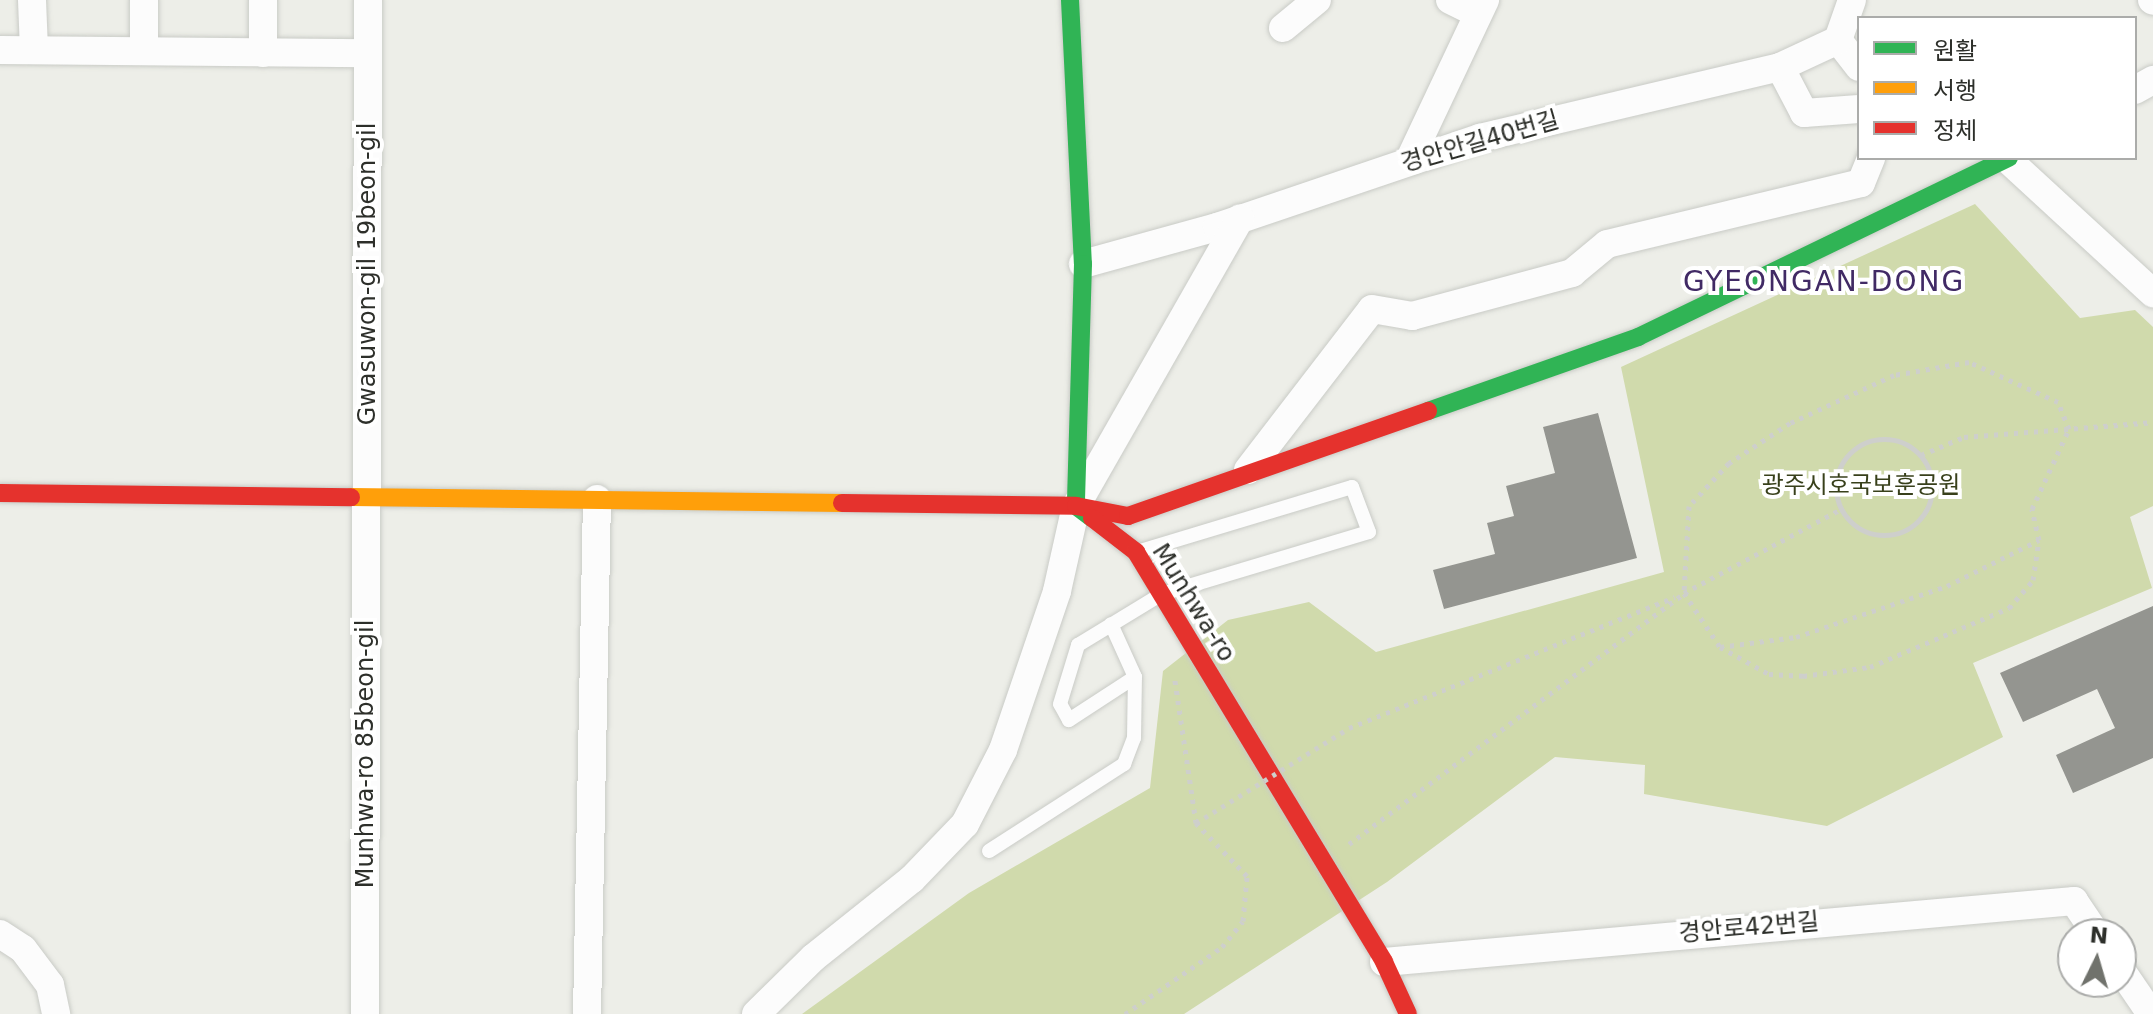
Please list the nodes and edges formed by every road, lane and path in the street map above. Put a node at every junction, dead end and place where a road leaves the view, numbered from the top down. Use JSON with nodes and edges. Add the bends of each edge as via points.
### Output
{"nodes":[{"id":1,"x":32,"y":0,"type":"edge"},
{"id":2,"x":144,"y":0,"type":"edge"},
{"id":3,"x":263,"y":0,"type":"edge"},
{"id":4,"x":368,"y":0,"type":"edge"},
{"id":5,"x":1070,"y":0,"type":"edge"},
{"id":6,"x":1317,"y":0,"type":"edge"},
{"id":7,"x":1450,"y":0,"type":"edge"},
{"id":8,"x":1852,"y":0,"type":"edge"},
{"id":9,"x":1481,"y":6,"type":"edge"},
{"id":10,"x":1283,"y":28,"type":"dead end"},
{"id":11,"x":1838,"y":40,"type":"junction"},
{"id":12,"x":144,"y":48,"type":"junction"},
{"id":13,"x":0,"y":50,"type":"edge"},
{"id":14,"x":34,"y":50,"type":"junction"},
{"id":15,"x":263,"y":53,"type":"junction"},
{"id":16,"x":368,"y":53,"type":"junction"},
{"id":17,"x":1857,"y":64,"type":"edge"},
{"id":18,"x":1780,"y":67,"type":"junction"},
{"id":19,"x":1857,"y":109,"type":"edge"},
{"id":20,"x":1870,"y":160,"type":"edge"},
{"id":21,"x":2003,"y":160,"type":"edge"},
{"id":22,"x":2009,"y":160,"type":"edge"},
{"id":23,"x":1409,"y":161,"type":"junction"},
{"id":24,"x":1240,"y":219,"type":"junction"},
{"id":25,"x":1083,"y":264,"type":"junction"},
{"id":26,"x":2153,"y":293,"type":"edge"},
{"id":27,"x":2153,"y":422,"type":"edge"},
{"id":28,"x":2069,"y":429,"type":"junction"},
{"id":29,"x":1921,"y":455,"type":"junction"},
{"id":30,"x":1248,"y":470,"type":"junction"},
{"id":31,"x":0,"y":493,"type":"edge"},
{"id":32,"x":368,"y":494,"type":"junction"},
{"id":33,"x":597,"y":499,"type":"junction"},
{"id":34,"x":1076,"y":506,"type":"junction"},
{"id":35,"x":1841,"y":509,"type":"junction"},
{"id":36,"x":2039,"y":540,"type":"junction"},
{"id":37,"x":1136,"y":552,"type":"junction"},
{"id":38,"x":1684,"y":593,"type":"junction"},
{"id":39,"x":1162,"y":594,"type":"junction"},
{"id":40,"x":1111,"y":624,"type":"junction"},
{"id":41,"x":1720,"y":647,"type":"junction"},
{"id":42,"x":1173,"y":671,"type":"dead end"},
{"id":43,"x":1135,"y":677,"type":"junction"},
{"id":44,"x":1196,"y":823,"type":"junction"},
{"id":45,"x":989,"y":851,"type":"dead end"},
{"id":46,"x":1322,"y":864,"type":"junction"},
{"id":47,"x":2085,"y":918,"type":"edge"},
{"id":48,"x":0,"y":934,"type":"edge"},
{"id":49,"x":1384,"y":962,"type":"junction"},
{"id":50,"x":2137,"y":993,"type":"edge"},
{"id":51,"x":56,"y":1014,"type":"edge"},
{"id":52,"x":365,"y":1014,"type":"edge"},
{"id":53,"x":587,"y":1014,"type":"edge"},
{"id":54,"x":756,"y":1014,"type":"edge"},
{"id":55,"x":1125,"y":1014,"type":"edge"},
{"id":56,"x":1408,"y":1014,"type":"edge"},
{"id":57,"x":2151,"y":1014,"type":"edge"}],
"edges":[{"from":1,"to":14,"type":"street"},
{"from":2,"to":12,"type":"street"},
{"from":3,"to":15,"type":"street"},
{"from":4,"to":16,"type":"street","name":"Gwasuwon-gil 19beon-gil"},
{"from":5,"to":25,"type":"street"},
{"from":6,"to":10,"type":"street"},
{"from":7,"to":9,"type":"street"},
{"from":8,"to":11,"type":"street"},
{"from":9,"to":23,"type":"street"},
{"from":11,"to":17,"type":"street"},
{"from":11,"to":18,"type":"street","name":"경안안길40번길"},
{"from":12,"to":14,"type":"street"},
{"from":12,"to":15,"type":"street"},
{"from":13,"to":14,"type":"street"},
{"from":15,"to":16,"type":"street"},
{"from":16,"to":32,"type":"street","name":"Gwasuwon-gil 19beon-gil"},
{"from":18,"to":19,"type":"street","via":[[1804,113]]},
{"from":18,"to":23,"type":"street","name":"경안안길40번길","via":[[1480,138]]},
{"from":20,"to":30,"type":"street","via":[[1861,183],[1607,244],[1572,273],[1412,316],[1372,309]]},
{"from":21,"to":30,"type":"street","via":[[1638,337]]},
{"from":22,"to":26,"type":"street"},
{"from":23,"to":24,"type":"street","name":"경안안길40번길"},
{"from":24,"to":25,"type":"street","name":"경안안길40번길"},
{"from":24,"to":34,"type":"street"},
{"from":25,"to":34,"type":"street"},
{"from":27,"to":28,"type":"path"},
{"from":28,"to":29,"type":"path","via":[[1964,437]]},
{"from":28,"to":36,"type":"path","via":[[2032,509]]},
{"from":28,"to":38,"type":"path","via":[[2058,402],[1969,362],[1894,375],[1790,423],[1729,463],[1689,506]]},
{"from":29,"to":35,"type":"path","via":[[1895,439],[1864,442],[1842,463],[1836,478]]},
{"from":29,"to":35,"type":"path","via":[[1933,484],[1924,515],[1912,527],[1881,536],[1851,522]]},
{"from":30,"to":34,"type":"street","via":[[1128,516]]},
{"from":31,"to":32,"type":"street"},
{"from":32,"to":33,"type":"street"},
{"from":32,"to":52,"type":"street","name":"Munhwa-ro 85beon-gil"},
{"from":33,"to":34,"type":"street"},
{"from":33,"to":53,"type":"street"},
{"from":34,"to":37,"type":"street","name":"Munhwa-ro"},
{"from":34,"to":54,"type":"street","via":[[1057,591],[1003,750],[965,824],[912,879],[813,958]]},
{"from":35,"to":38,"type":"path"},
{"from":36,"to":41,"type":"path","via":[[1947,586],[1827,627],[1796,637]]},
{"from":36,"to":41,"type":"path","via":[[2033,580],[2009,608],[1870,667],[1803,676],[1769,674]]},
{"from":37,"to":39,"type":"street","name":"Munhwa-ro"},
{"from":37,"to":39,"type":"lane","via":[[1352,487],[1369,532]]},
{"from":38,"to":41,"type":"path"},
{"from":38,"to":44,"type":"path","bridge":true,"via":[[1349,728]]},
{"from":38,"to":46,"type":"path"},
{"from":39,"to":40,"type":"lane"},
{"from":39,"to":46,"type":"street","name":"Munhwa-ro"},
{"from":40,"to":43,"type":"lane"},
{"from":40,"to":43,"type":"lane","via":[[1078,645],[1060,704],[1069,720]]},
{"from":42,"to":44,"type":"path"},
{"from":43,"to":45,"type":"lane","via":[[1134,738],[1124,764]]},
{"from":44,"to":55,"type":"path","via":[[1247,876],[1243,921],[1222,947]]},
{"from":46,"to":49,"type":"street","name":"Munhwa-ro"},
{"from":47,"to":49,"type":"street","name":"경안로42번길","via":[[2074,901]]},
{"from":48,"to":51,"type":"street","via":[[23,949],[50,985]]},
{"from":49,"to":56,"type":"street","name":"Munhwa-ro"},
{"from":50,"to":57,"type":"street"}]}
